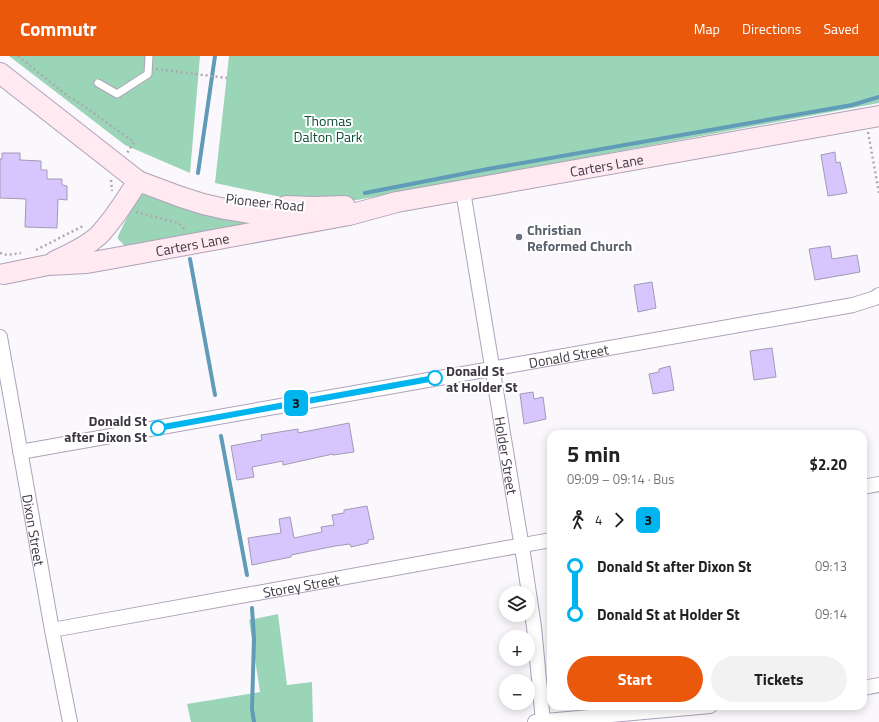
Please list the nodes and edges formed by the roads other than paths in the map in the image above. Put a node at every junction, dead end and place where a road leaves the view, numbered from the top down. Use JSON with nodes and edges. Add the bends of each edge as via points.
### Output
{"nodes":[{"id":1,"x":150,"y":56,"type":"edge"},
{"id":2,"x":0,"y":73,"type":"edge"},
{"id":3,"x":98,"y":83,"type":"dead end"},
{"id":4,"x":873,"y":123,"type":"edge"},
{"id":5,"x":138,"y":181,"type":"junction"},
{"id":6,"x":463,"y":191,"type":"junction"},
{"id":7,"x":396,"y":202,"type":"junction"},
{"id":8,"x":112,"y":210,"type":"junction"},
{"id":9,"x":286,"y":216,"type":"joint"},
{"id":10,"x":336,"y":218,"type":"junction"},
{"id":11,"x":128,"y":256,"type":"junction"},
{"id":12,"x":48,"y":264,"type":"junction"},
{"id":13,"x":1,"y":276,"type":"edge"},
{"id":14,"x":879,"y":296,"type":"edge"},
{"id":15,"x":0,"y":337,"type":"edge"},
{"id":16,"x":492,"y":368,"type":"junction"},
{"id":17,"x":20,"y":452,"type":"junction"},
{"id":18,"x":879,"y":484,"type":"edge"},
{"id":19,"x":867,"y":486,"type":"edge"},
{"id":20,"x":547,"y":541,"type":"edge"},
{"id":21,"x":522,"y":545,"type":"junction"},
{"id":22,"x":52,"y":630,"type":"junction"},
{"id":23,"x":879,"y":685,"type":"edge"},
{"id":24,"x":867,"y":687,"type":"edge"},
{"id":25,"x":667,"y":710,"type":"edge"},
{"id":26,"x":70,"y":722,"type":"edge"},
{"id":27,"x":539,"y":722,"type":"edge"}],
"edges":[{"from":1,"to":3,"type":"lane","via":[[148,74],[117,94]]},
{"from":2,"to":5,"type":"main road","name":"Pioneer Road"},
{"from":4,"to":6,"type":"main road","name":"Carters Lane"},
{"from":5,"to":7,"type":"main road","name":"Pioneer Road","via":[[150,177],[158,178],[224,198],[282,206],[313,207]]},
{"from":5,"to":8,"type":"main road","name":"Carters Lane"},
{"from":5,"to":9,"type":"main road","name":"Pioneer Road","via":[[203,204]]},
{"from":6,"to":7,"type":"main road","name":"Carters Lane"},
{"from":6,"to":16,"type":"street","name":"Holder Street"},
{"from":7,"to":10,"type":"main road","name":"Carters Lane"},
{"from":8,"to":11,"type":"main road","via":[[110,240],[115,250]]},
{"from":8,"to":12,"type":"main road","name":"Carters Lane","via":[[97,237]]},
{"from":9,"to":10,"type":"main road","name":"Carters Lane"},
{"from":10,"to":11,"type":"main road","name":"Carters Lane"},
{"from":11,"to":12,"type":"main road","name":"Carters Lane","via":[[87,263]]},
{"from":12,"to":13,"type":"main road","name":"Carters Lane"},
{"from":14,"to":16,"type":"street","name":"Donald Street","via":[[853,306]]},
{"from":15,"to":17,"type":"street","name":"Dixon Street"},
{"from":16,"to":17,"type":"street","name":"Donald Street"},
{"from":16,"to":21,"type":"street","name":"Holder Street"},
{"from":17,"to":22,"type":"street","name":"Dixon Street"},
{"from":18,"to":19,"type":"street"},
{"from":20,"to":21,"type":"street","name":"Storey Street"},
{"from":21,"to":22,"type":"street","name":"Storey Street"},
{"from":21,"to":27,"type":"street","name":"Holder Street","via":[[534,627]]},
{"from":22,"to":26,"type":"street","name":"Dixon Street"},
{"from":23,"to":24,"type":"street"},
{"from":25,"to":27,"type":"street"}]}
